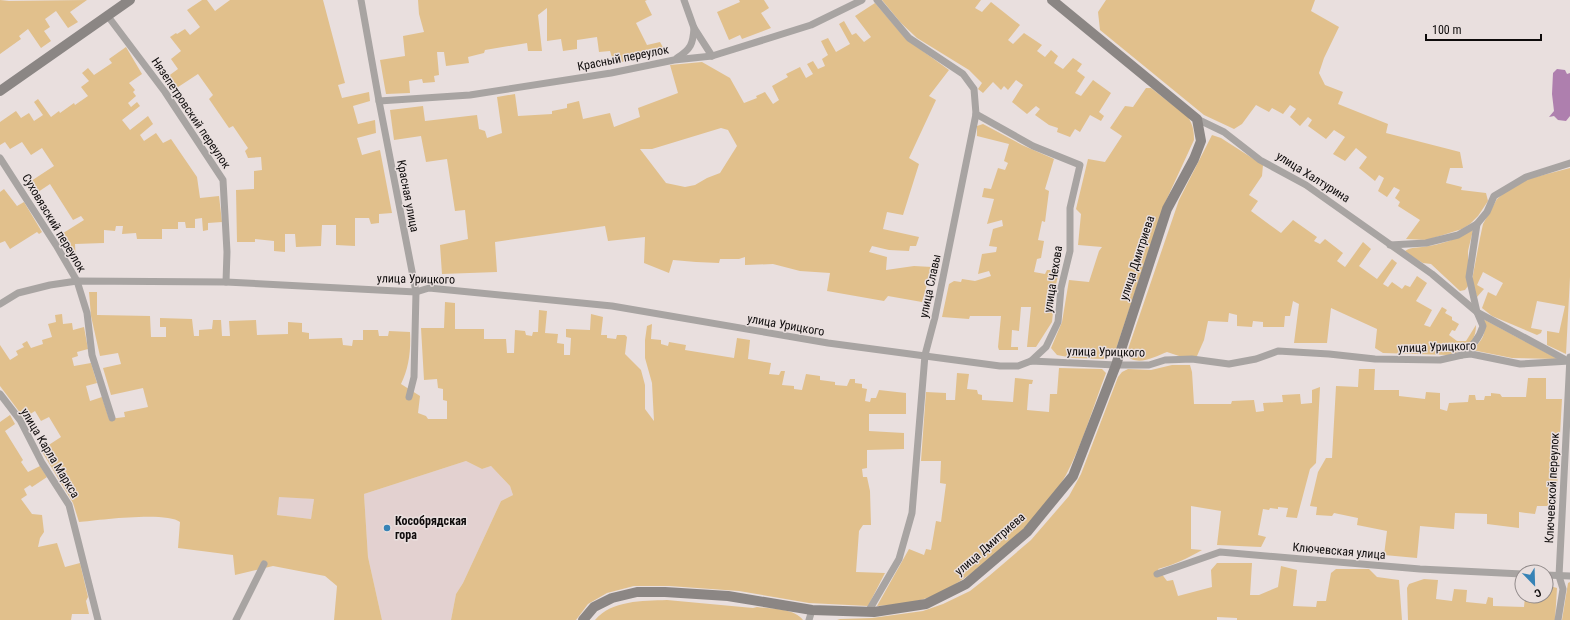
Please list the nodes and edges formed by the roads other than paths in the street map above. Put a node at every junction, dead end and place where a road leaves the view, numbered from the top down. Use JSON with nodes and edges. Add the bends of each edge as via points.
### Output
{"nodes":[{"id":1,"x":130,"y":0,"type":"edge"},
{"id":2,"x":361,"y":0,"type":"edge"},
{"id":3,"x":684,"y":0,"type":"edge"},
{"id":4,"x":862,"y":0,"type":"edge"},
{"id":5,"x":876,"y":0,"type":"edge"},
{"id":6,"x":1052,"y":0,"type":"edge"},
{"id":7,"x":107,"y":15,"type":"junction"},
{"id":8,"x":694,"y":28,"type":"junction"},
{"id":9,"x":712,"y":56,"type":"junction"},
{"id":10,"x":674,"y":60,"type":"junction"},
{"id":11,"x":0,"y":91,"type":"edge"},
{"id":12,"x":379,"y":101,"type":"junction"},
{"id":13,"x":976,"y":114,"type":"junction"},
{"id":14,"x":1197,"y":119,"type":"junction"},
{"id":15,"x":0,"y":158,"type":"edge"},
{"id":16,"x":1570,"y":163,"type":"edge"},
{"id":17,"x":1477,"y":224,"type":"junction"},
{"id":18,"x":1390,"y":245,"type":"junction"},
{"id":19,"x":77,"y":281,"type":"junction"},
{"id":20,"x":226,"y":282,"type":"junction"},
{"id":21,"x":416,"y":292,"type":"junction"},
{"id":22,"x":0,"y":304,"type":"edge"},
{"id":23,"x":1477,"y":312,"type":"junction"},
{"id":24,"x":925,"y":355,"type":"junction"},
{"id":25,"x":1462,"y":355,"type":"junction"},
{"id":26,"x":1570,"y":356,"type":"edge"},
{"id":27,"x":1031,"y":361,"type":"junction"},
{"id":28,"x":1570,"y":361,"type":"edge"},
{"id":29,"x":1116,"y":365,"type":"junction"},
{"id":30,"x":0,"y":394,"type":"edge"},
{"id":31,"x":409,"y":397,"type":"dead end"},
{"id":32,"x":112,"y":418,"type":"dead end"},
{"id":33,"x":264,"y":564,"type":"dead end"},
{"id":34,"x":1157,"y":574,"type":"dead end"},
{"id":35,"x":1514,"y":574,"type":"edge"},
{"id":36,"x":1554,"y":576,"type":"edge"},
{"id":37,"x":1559,"y":576,"type":"junction"},
{"id":38,"x":1570,"y":576,"type":"edge"},
{"id":39,"x":812,"y":610,"type":"junction"},
{"id":40,"x":868,"y":612,"type":"junction"},
{"id":41,"x":98,"y":620,"type":"edge"},
{"id":42,"x":236,"y":620,"type":"edge"},
{"id":43,"x":583,"y":620,"type":"edge"},
{"id":44,"x":809,"y":620,"type":"edge"},
{"id":45,"x":1558,"y":620,"type":"edge"}],
"edges":[{"from":1,"to":7,"type":"street"},
{"from":2,"to":12,"type":"street","name":"Красная улица"},
{"from":3,"to":8,"type":"street"},
{"from":4,"to":9,"type":"street","name":"Красный переулок","via":[[811,25]]},
{"from":5,"to":13,"type":"street","name":"улица Славы","via":[[909,38],[963,74],[974,90]]},
{"from":6,"to":14,"type":"street","name":"улица Халтурина"},
{"from":7,"to":11,"type":"street"},
{"from":7,"to":20,"type":"street","name":"Нязепетровский переулок","via":[[165,92],[224,180]]},
{"from":8,"to":9,"type":"street"},
{"from":8,"to":10,"type":"street","via":[[693,42],[687,52]]},
{"from":9,"to":10,"type":"street","name":"Красный переулок"},
{"from":10,"to":12,"type":"street","name":"Красный переулок","via":[[610,74],[470,95]]},
{"from":12,"to":21,"type":"street","name":"Красная улица"},
{"from":13,"to":24,"type":"street","name":"улица Славы"},
{"from":13,"to":27,"type":"street","name":"улица Чехова","via":[[1033,146],[1080,165],[1070,208],[1070,251],[1061,288],[1058,322],[1046,347]]},
{"from":14,"to":18,"type":"street","name":"улица Халтурина","via":[[1224,132],[1260,160],[1306,185]]},
{"from":14,"to":29,"type":"street","name":"улица Дмитриева","via":[[1201,141],[1167,210]]},
{"from":15,"to":19,"type":"street","name":"Суховязский переулок"},
{"from":16,"to":17,"type":"street","via":[[1526,177],[1494,196],[1487,212]]},
{"from":17,"to":18,"type":"street","via":[[1458,235],[1426,243]]},
{"from":17,"to":23,"type":"street","via":[[1469,277]]},
{"from":18,"to":23,"type":"street","name":"улица Халтурина","via":[[1432,274]]},
{"from":19,"to":20,"type":"street","name":"улица Урицкого"},
{"from":19,"to":22,"type":"street","name":"улица Урицкого","via":[[18,293]]},
{"from":19,"to":32,"type":"street","name":"Суховязский переулок","via":[[87,313],[92,355]]},
{"from":20,"to":21,"type":"street","name":"улица Урицкого"},
{"from":21,"to":24,"type":"street","name":"улица Урицкого","via":[[429,288],[612,306],[828,343]]},
{"from":21,"to":31,"type":"street","name":"Красная улица","via":[[414,377]]},
{"from":23,"to":25,"type":"street","via":[[1483,326],[1480,336]]},
{"from":23,"to":28,"type":"street","name":"улица Халтурина"},
{"from":24,"to":27,"type":"street","name":"улица Урицкого","via":[[1000,366],[1018,366]]},
{"from":24,"to":40,"type":"street","name":"улица Славы","via":[[912,514],[899,559]]},
{"from":25,"to":28,"type":"street","name":"улица Урицкого","via":[[1471,354],[1520,364]]},
{"from":25,"to":29,"type":"street","name":"улица Урицкого","via":[[1440,360],[1375,359],[1278,351],[1256,359],[1229,364],[1192,359],[1165,360],[1149,365]]},
{"from":26,"to":28,"type":"street","name":"Ключевской переулок"},
{"from":27,"to":29,"type":"street","name":"улица Урицкого"},
{"from":28,"to":37,"type":"street","name":"Ключевской переулок"},
{"from":29,"to":40,"type":"street","name":"улица Дмитриева","via":[[1074,476],[1028,532],[966,584],[926,604]]},
{"from":30,"to":41,"type":"street","name":"улица Карла Маркса","via":[[20,420],[42,463],[69,505]]},
{"from":33,"to":42,"type":"street"},
{"from":34,"to":35,"type":"street","name":"Ключевская улица","via":[[1220,552],[1420,569]]},
{"from":36,"to":37,"type":"street"},
{"from":37,"to":38,"type":"street"},
{"from":37,"to":45,"type":"street","name":"Ключевской переулок","via":[[1563,590]]},
{"from":39,"to":40,"type":"street","name":"улица Дмитриева"},
{"from":39,"to":43,"type":"street","name":"улица Дмитриева","via":[[728,596],[637,592],[612,598],[594,607]]},
{"from":39,"to":44,"type":"street"}]}
